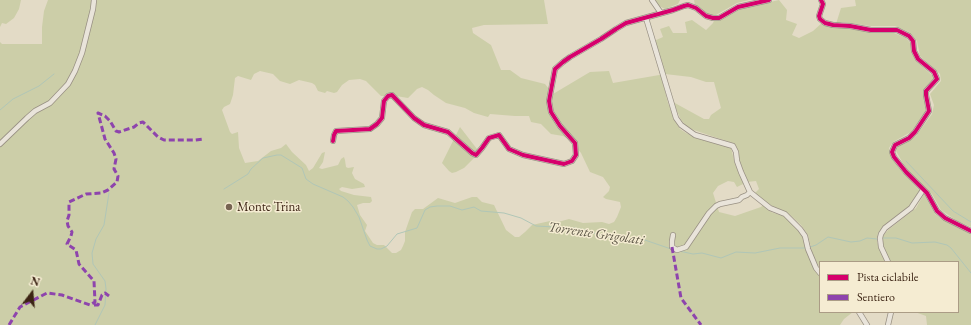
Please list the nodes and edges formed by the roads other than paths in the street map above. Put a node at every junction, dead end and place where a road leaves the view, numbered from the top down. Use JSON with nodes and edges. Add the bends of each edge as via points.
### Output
{"nodes":[{"id":1,"x":94,"y":0,"type":"edge"},
{"id":2,"x":652,"y":0,"type":"edge"},
{"id":3,"x":769,"y":0,"type":"edge"},
{"id":4,"x":821,"y":0,"type":"edge"},
{"id":5,"x":660,"y":13,"type":"junction"},
{"id":6,"x":646,"y":18,"type":"junction"},
{"id":7,"x":333,"y":141,"type":"dead end"},
{"id":8,"x":0,"y":144,"type":"edge"},
{"id":9,"x":923,"y":190,"type":"junction"},
{"id":10,"x":750,"y":192,"type":"junction"},
{"id":11,"x":971,"y":231,"type":"edge"},
{"id":12,"x":673,"y":235,"type":"dead end"},
{"id":13,"x":888,"y":261,"type":"edge"},
{"id":14,"x":819,"y":272,"type":"edge"},
{"id":15,"x":861,"y":313,"type":"edge"},
{"id":16,"x":891,"y":313,"type":"edge"},
{"id":17,"x":867,"y":325,"type":"edge"},
{"id":18,"x":888,"y":325,"type":"edge"}],
"edges":[{"from":1,"to":8,"type":"street","via":[[82,53],[68,84],[50,103],[35,111]]},
{"from":2,"to":5,"type":"street"},
{"from":3,"to":5,"type":"street","via":[[738,7],[719,18],[706,16],[688,5]]},
{"from":4,"to":9,"type":"street","via":[[823,4],[819,16],[825,23],[871,30],[897,30],[909,36],[918,59],[934,72],[937,79],[926,91],[929,111],[910,138],[895,145],[892,152]]},
{"from":5,"to":6,"type":"street"},
{"from":6,"to":7,"type":"street","via":[[626,23],[570,57],[556,70],[549,101],[551,112],[575,143],[576,155],[572,161],[564,164],[523,156],[509,149],[499,135],[489,138],[476,155],[448,132],[424,125],[414,118],[392,95],[384,101],[382,118],[377,124],[370,129],[336,131]]},
{"from":6,"to":10,"type":"street","via":[[676,118],[695,135],[733,146]]},
{"from":9,"to":11,"type":"street","via":[[940,215]]},
{"from":9,"to":13,"type":"street","via":[[911,208],[881,234],[881,248]]},
{"from":10,"to":12,"type":"street","via":[[739,200],[716,206],[686,246],[677,250],[672,247]]},
{"from":10,"to":14,"type":"street","via":[[770,208],[785,214],[800,229]]},
{"from":15,"to":17,"type":"street"},
{"from":16,"to":18,"type":"street"}]}
